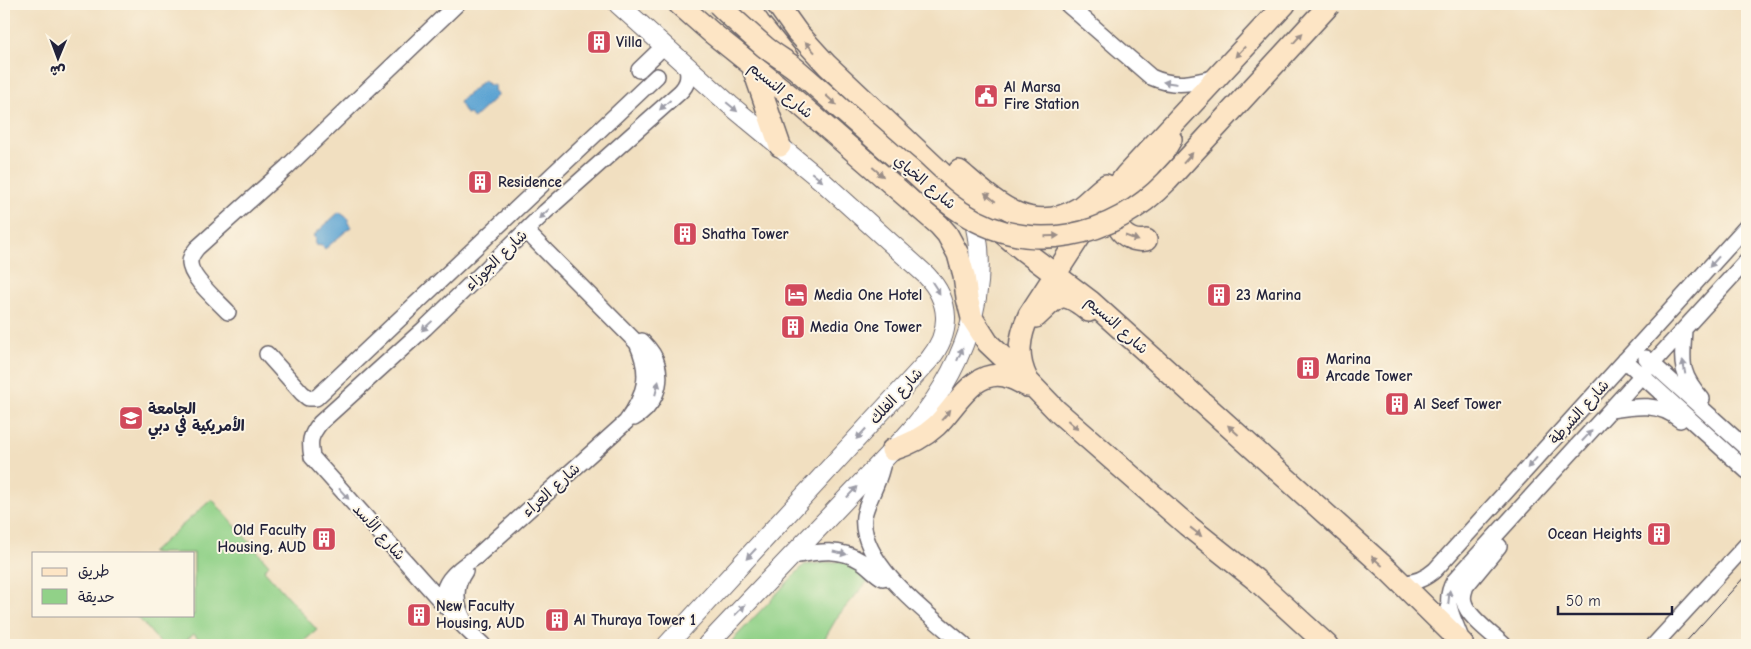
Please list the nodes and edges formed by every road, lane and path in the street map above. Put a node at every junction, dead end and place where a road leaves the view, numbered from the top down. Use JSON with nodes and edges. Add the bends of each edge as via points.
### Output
{"nodes":[{"id":1,"x":457,"y":4,"type":"edge"},
{"id":2,"x":618,"y":4,"type":"edge"},
{"id":3,"x":679,"y":4,"type":"edge"},
{"id":4,"x":718,"y":4,"type":"edge"},
{"id":5,"x":725,"y":4,"type":"edge"},
{"id":6,"x":746,"y":4,"type":"edge"},
{"id":7,"x":778,"y":4,"type":"edge"},
{"id":8,"x":1067,"y":4,"type":"edge"},
{"id":9,"x":1286,"y":4,"type":"edge"},
{"id":10,"x":1330,"y":4,"type":"edge"},
{"id":11,"x":664,"y":46,"type":"junction"},
{"id":12,"x":752,"y":65,"type":"junction"},
{"id":13,"x":687,"y":66,"type":"junction"},
{"id":14,"x":795,"y":68,"type":"junction"},
{"id":15,"x":639,"y":70,"type":"dead end"},
{"id":16,"x":657,"y":76,"type":"dead end"},
{"id":17,"x":1218,"y":76,"type":"junction"},
{"id":18,"x":788,"y":94,"type":"junction"},
{"id":19,"x":1184,"y":112,"type":"junction"},
{"id":20,"x":908,"y":141,"type":"junction"},
{"id":21,"x":780,"y":146,"type":"junction"},
{"id":22,"x":1126,"y":175,"type":"junction"},
{"id":23,"x":968,"y":198,"type":"junction"},
{"id":24,"x":1747,"y":226,"type":"edge"},
{"id":25,"x":526,"y":231,"type":"junction"},
{"id":26,"x":485,"y":239,"type":"junction"},
{"id":27,"x":1146,"y":240,"type":"dead end"},
{"id":28,"x":511,"y":245,"type":"junction"},
{"id":29,"x":1747,"y":260,"type":"edge"},
{"id":30,"x":491,"y":264,"type":"junction"},
{"id":31,"x":1055,"y":273,"type":"junction"},
{"id":32,"x":228,"y":312,"type":"dead end"},
{"id":33,"x":972,"y":318,"type":"junction"},
{"id":34,"x":1024,"y":325,"type":"junction"},
{"id":35,"x":1684,"y":330,"type":"junction"},
{"id":36,"x":1133,"y":339,"type":"junction"},
{"id":37,"x":1636,"y":349,"type":"junction"},
{"id":38,"x":268,"y":354,"type":"dead end"},
{"id":39,"x":1625,"y":360,"type":"junction"},
{"id":40,"x":1652,"y":364,"type":"junction"},
{"id":41,"x":1642,"y":376,"type":"junction"},
{"id":42,"x":1033,"y":386,"type":"junction"},
{"id":43,"x":1611,"y":410,"type":"junction"},
{"id":44,"x":1718,"y":423,"type":"junction"},
{"id":45,"x":1720,"y":446,"type":"junction"},
{"id":46,"x":1747,"y":449,"type":"edge"},
{"id":47,"x":888,"y":454,"type":"junction"},
{"id":48,"x":312,"y":457,"type":"joint"},
{"id":49,"x":1747,"y":471,"type":"edge"},
{"id":50,"x":1509,"y":521,"type":"junction"},
{"id":51,"x":1747,"y":544,"type":"edge"},
{"id":52,"x":792,"y":556,"type":"junction"},
{"id":53,"x":476,"y":557,"type":"junction"},
{"id":54,"x":890,"y":579,"type":"junction"},
{"id":55,"x":1402,"y":583,"type":"junction"},
{"id":56,"x":447,"y":608,"type":"junction"},
{"id":57,"x":479,"y":641,"type":"edge"},
{"id":58,"x":1462,"y":644,"type":"edge"},
{"id":59,"x":667,"y":645,"type":"edge"},
{"id":60,"x":707,"y":645,"type":"edge"},
{"id":61,"x":964,"y":645,"type":"edge"},
{"id":62,"x":1327,"y":645,"type":"edge"},
{"id":63,"x":1504,"y":645,"type":"edge"},
{"id":64,"x":1654,"y":645,"type":"edge"}],
"edges":[{"from":1,"to":32,"type":"street","via":[[287,167],[197,248],[190,262],[191,270]]},
{"from":2,"to":11,"type":"street","name":"شارع الفلك"},
{"from":3,"to":12,"type":"main road","name":"شارع النسيم"},
{"from":4,"to":14,"type":"main road","bridge":true,"via":[[766,48]]},
{"from":5,"to":18,"type":"main road"},
{"from":6,"to":14,"type":"main road","bridge":true},
{"from":20,"to":7,"type":"main road","name":"شارع النسيم","one_way":true,"via":[[811,49]]},
{"from":17,"to":8,"type":"street","one_way":true,"via":[[1184,84],[1162,82],[1151,77]]},
{"from":9,"to":17,"type":"main road","one_way":true},
{"from":14,"to":10,"type":"main road","name":"شارع الخياي","one_way":true,"bridge":true,"via":[[962,213],[1010,233],[1062,236],[1112,223],[1155,194]]},
{"from":11,"to":13,"type":"street","name":"شارع الفلك"},
{"from":11,"to":15,"type":"street"},
{"from":12,"to":18,"type":"main road","name":"شارع النسيم"},
{"from":12,"to":21,"type":"main road"},
{"from":13,"to":21,"type":"street","name":"شارع الفلك","one_way":true},
{"from":13,"to":25,"type":"street","name":"شارع الجوزاء","one_way":true,"via":[[689,76],[680,92]]},
{"from":16,"to":26,"type":"street"},
{"from":17,"to":19,"type":"main road"},
{"from":18,"to":33,"type":"main road","name":"شارع النسيم","one_way":true,"via":[[943,230],[962,265]]},
{"from":19,"to":22,"type":"main road"},
{"from":19,"to":27,"type":"main road","one_way":true,"via":[[1156,164],[1119,211],[1118,227],[1125,236],[1135,241]]},
{"from":22,"to":20,"type":"main road","one_way":true,"via":[[1067,213],[1047,218],[1027,216],[1001,206],[933,151]]},
{"from":20,"to":23,"type":"main road","name":"شارع النسيم"},
{"from":21,"to":59,"type":"street","name":"شارع الفلك","one_way":true,"via":[[871,224],[932,282],[945,307],[943,336],[929,360]]},
{"from":22,"to":31,"type":"main road"},
{"from":23,"to":31,"type":"main road","name":"شارع النسيم","via":[[1009,238]]},
{"from":23,"to":33,"type":"street","name":"شارع الفلك","via":[[979,258]]},
{"from":24,"to":37,"type":"street","name":"شارع الشرطة","one_way":true},
{"from":25,"to":28,"type":"street","name":"شارع الجوزاء"},
{"from":25,"to":53,"type":"street","name":"شارع العراء","via":[[651,350],[658,364],[657,393],[639,416],[626,422]]},
{"from":26,"to":28,"type":"street"},
{"from":26,"to":30,"type":"street"},
{"from":26,"to":38,"type":"street","via":[[316,398],[308,398],[302,393]]},
{"from":28,"to":30,"type":"street","name":"شارع الجوزاء"},
{"from":29,"to":35,"type":"street","name":"شارع الشرطة"},
{"from":30,"to":48,"type":"street","name":"شارع الجوزاء","one_way":true,"via":[[320,423],[310,445]]},
{"from":31,"to":34,"type":"main road"},
{"from":31,"to":36,"type":"main road","name":"شارع النسيم"},
{"from":33,"to":42,"type":"main road","name":"شارع النسيم","via":[[988,343]]},
{"from":47,"to":33,"type":"street","name":"شارع الفلك","one_way":true,"via":[[918,423],[946,383],[963,348]]},
{"from":34,"to":36,"type":"main road","via":[[1053,300],[1067,298],[1076,301],[1116,332]]},
{"from":34,"to":42,"type":"main road","via":[[1019,354]]},
{"from":35,"to":40,"type":"street","name":"شارع الشرطة"},
{"from":44,"to":35,"type":"street","one_way":true,"via":[[1686,376],[1682,363]]},
{"from":55,"to":36,"type":"main road","name":"شارع النسيم","one_way":true},
{"from":37,"to":39,"type":"street","name":"شارع الشرطة"},
{"from":37,"to":40,"type":"street"},
{"from":39,"to":41,"type":"street"},
{"from":39,"to":55,"type":"street","name":"شارع الشرطة","one_way":true,"via":[[1435,570],[1423,579]]},
{"from":40,"to":41,"type":"street","name":"شارع الشرطة"},
{"from":40,"to":44,"type":"street"},
{"from":41,"to":43,"type":"street","name":"شارع الشرطة"},
{"from":41,"to":45,"type":"street"},
{"from":47,"to":42,"type":"main road","one_way":true,"via":[[930,431],[974,384],[985,377],[1006,376]]},
{"from":42,"to":62,"type":"main road","name":"شارع النسيم","one_way":true,"via":[[1057,411],[1187,525],[1256,580]]},
{"from":43,"to":45,"type":"street","via":[[1636,406],[1660,408],[1676,416],[1701,437]]},
{"from":50,"to":43,"type":"street","name":"شارع الشرطة","one_way":true},
{"from":44,"to":46,"type":"street"},
{"from":45,"to":49,"type":"street"},
{"from":52,"to":47,"type":"street","name":"شارع الفلك","one_way":true},
{"from":47,"to":54,"type":"street","via":[[867,506],[864,524],[866,542]]},
{"from":48,"to":56,"type":"street","name":"شارع الأسد","one_way":true},
{"from":58,"to":50,"type":"street","name":"شارع الشرطة","one_way":true,"via":[[1448,606],[1451,587]]},
{"from":50,"to":63,"type":"street","via":[[1506,536],[1463,593],[1470,614]]},
{"from":51,"to":64,"type":"street"},
{"from":52,"to":54,"type":"street","one_way":true,"via":[[821,551],[844,553]]},
{"from":60,"to":52,"type":"street","name":"شارع الفلك","one_way":true},
{"from":53,"to":56,"type":"street","name":"شارع العراء","via":[[449,578],[444,593]]},
{"from":53,"to":57,"type":"street","name":"شارع العراء","via":[[457,587],[456,600],[460,613]]},
{"from":54,"to":61,"type":"street"},
{"from":55,"to":58,"type":"main road","name":"شارع النسيم"},
{"from":56,"to":57,"type":"street","name":"شارع العراء"}]}
